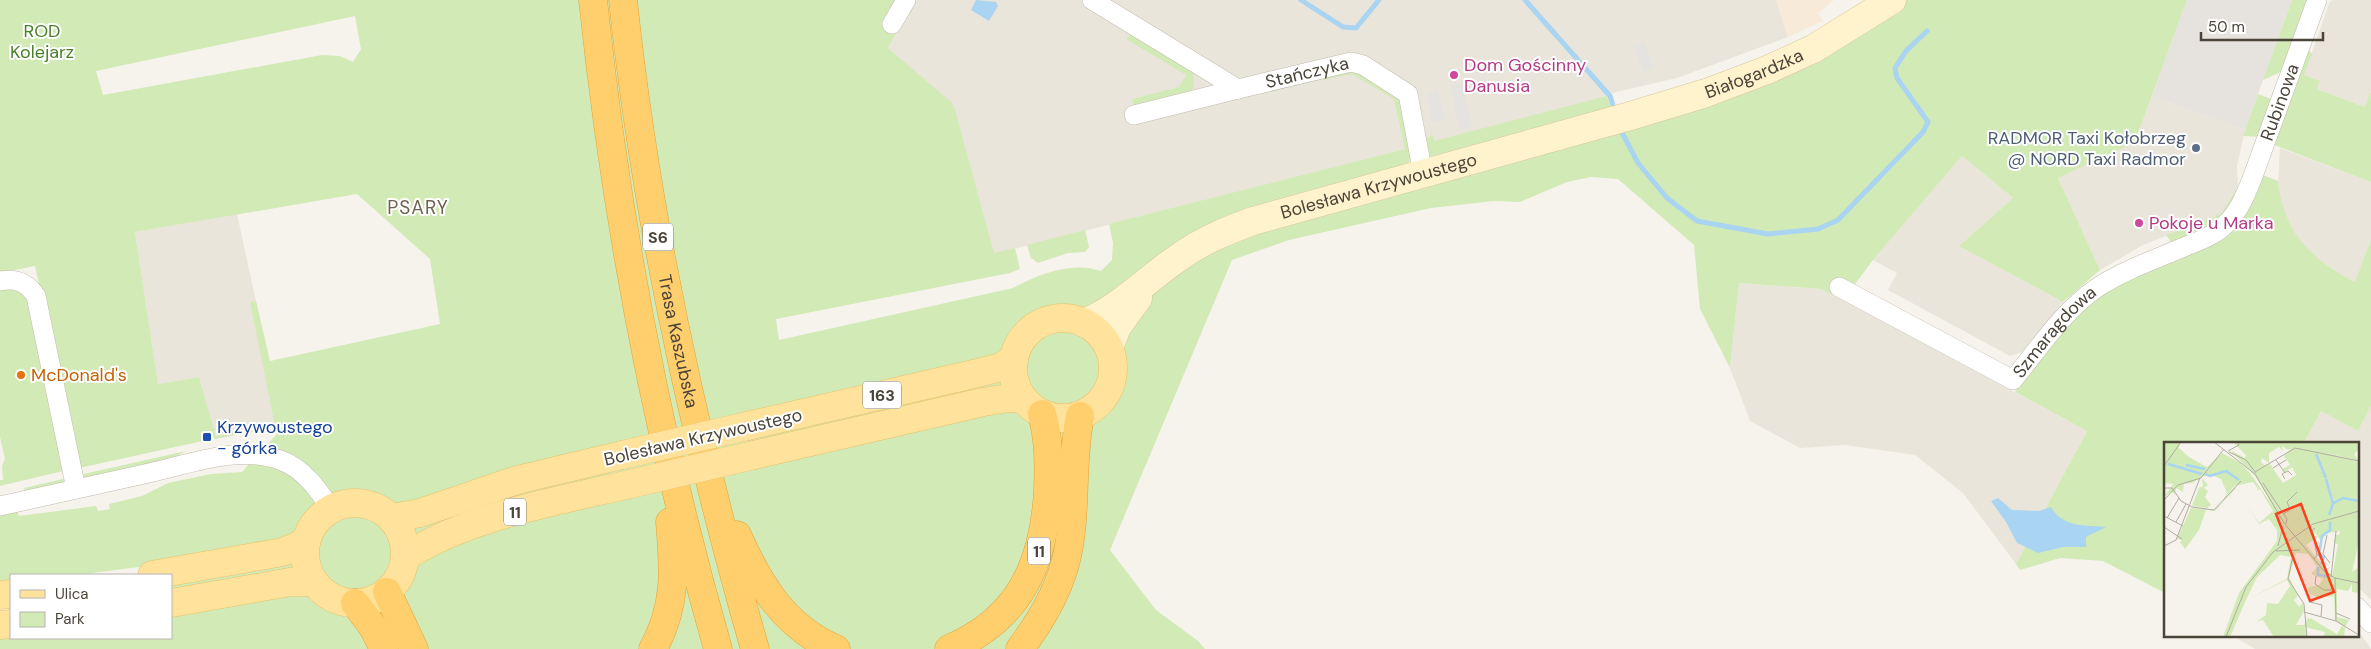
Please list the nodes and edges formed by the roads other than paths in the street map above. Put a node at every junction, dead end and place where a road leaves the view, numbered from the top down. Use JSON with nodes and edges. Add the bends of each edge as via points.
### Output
{"nodes":[{"id":1,"x":593,"y":0,"type":"edge"},
{"id":2,"x":623,"y":0,"type":"edge"},
{"id":3,"x":906,"y":0,"type":"edge"},
{"id":4,"x":1092,"y":0,"type":"edge"},
{"id":5,"x":1892,"y":0,"type":"edge"},
{"id":6,"x":2317,"y":0,"type":"edge"},
{"id":7,"x":892,"y":24,"type":"dead end"},
{"id":8,"x":1238,"y":89,"type":"junction"},
{"id":9,"x":1134,"y":114,"type":"dead end"},
{"id":10,"x":1615,"y":120,"type":"joint"},
{"id":11,"x":1423,"y":174,"type":"junction"},
{"id":12,"x":2254,"y":176,"type":"joint"},
{"id":13,"x":1160,"y":272,"type":"junction"},
{"id":14,"x":0,"y":281,"type":"edge"},
{"id":15,"x":1839,"y":287,"type":"dead end"},
{"id":16,"x":1084,"y":323,"type":"junction"},
{"id":17,"x":1109,"y":348,"type":"junction"},
{"id":18,"x":1014,"y":359,"type":"junction"},
{"id":19,"x":1032,"y":406,"type":"junction"},
{"id":20,"x":1080,"y":416,"type":"junction"},
{"id":21,"x":664,"y":440,"type":"junction"},
{"id":22,"x":707,"y":471,"type":"junction"},
{"id":23,"x":76,"y":489,"type":"junction"},
{"id":24,"x":0,"y":506,"type":"edge"},
{"id":25,"x":331,"y":509,"type":"junction"},
{"id":26,"x":392,"y":518,"type":"junction"},
{"id":27,"x":306,"y":542,"type":"junction"},
{"id":28,"x":405,"y":557,"type":"junction"},
{"id":29,"x":158,"y":574,"type":"edge"},
{"id":30,"x":314,"y":582,"type":"junction"},
{"id":31,"x":387,"y":592,"type":"junction"},
{"id":32,"x":172,"y":603,"type":"edge"},
{"id":33,"x":355,"y":603,"type":"junction"},
{"id":34,"x":2358,"y":608,"type":"edge"},
{"id":35,"x":2371,"y":623,"type":"edge"},
{"id":36,"x":384,"y":649,"type":"edge"},
{"id":37,"x":414,"y":649,"type":"edge"},
{"id":38,"x":653,"y":649,"type":"edge"},
{"id":39,"x":718,"y":649,"type":"edge"},
{"id":40,"x":755,"y":649,"type":"edge"},
{"id":41,"x":836,"y":649,"type":"edge"},
{"id":42,"x":948,"y":649,"type":"edge"},
{"id":43,"x":1020,"y":649,"type":"edge"}],
"edges":[{"from":1,"to":21,"type":"highway","name":"Trasa Kaszubska","number":"S6","via":[[620,207]]},
{"from":2,"to":22,"type":"highway","name":"Trasa Kaszubska","number":"S6","via":[[638,122],[657,231]]},
{"from":3,"to":7,"type":"street"},
{"from":4,"to":8,"type":"street"},
{"from":5,"to":10,"type":"main road","name":"Białogardzka","via":[[1826,41],[1767,70],[1685,100]]},
{"from":6,"to":12,"type":"street","name":"Rubinowa"},
{"from":8,"to":9,"type":"street","name":"Stańczyka"},
{"from":8,"to":11,"type":"street","name":"Stańczyka","via":[[1351,62],[1363,65],[1408,94]]},
{"from":10,"to":11,"type":"main road","name":"Bolesława Krzywoustego"},
{"from":11,"to":13,"type":"main road","name":"Bolesława Krzywoustego","via":[[1253,221],[1210,238]]},
{"from":12,"to":15,"type":"street","name":"Szmaragdowa","via":[[2239,208],[2224,226],[2097,288],[2064,317],[2013,380]]},
{"from":13,"to":16,"type":"main road","name":"Bolesława Krzywoustego","via":[[1104,314]]},
{"from":13,"to":17,"type":"main road","name":"Bolesława Krzywoustego","via":[[1117,327]]},
{"from":14,"to":23,"type":"street","via":[[20,281],[36,296]]},
{"from":16,"to":17,"type":"main road","via":[[1097,331]]},
{"from":16,"to":18,"type":"main road","via":[[1060,318],[1038,325],[1024,337]]},
{"from":17,"to":20,"type":"main road","via":[[1114,366],[1111,385],[1101,401]]},
{"from":18,"to":19,"type":"main road","via":[[1015,382]]},
{"from":18,"to":26,"type":"main road","name":"Bolesława Krzywoustego","number":"163","bridge":true,"via":[[1001,367],[978,373],[517,480],[420,513]]},
{"from":19,"to":20,"type":"main road","via":[[1061,419]]},
{"from":19,"to":28,"type":"main road","name":"Bolesława Krzywoustego","number":"11","bridge":true,"via":[[1008,398],[983,402],[630,484],[511,513],[445,536]]},
{"from":19,"to":42,"type":"highway","number":"11","via":[[1048,444],[1047,504],[1043,536],[1032,572],[1020,594],[994,622]]},
{"from":20,"to":43,"type":"highway","via":[[1074,445],[1070,534],[1065,564],[1051,600]]},
{"from":21,"to":38,"type":"highway","via":[[674,573],[667,616]]},
{"from":21,"to":39,"type":"highway","name":"Trasa Kaszubska","number":"S6"},
{"from":22,"to":40,"type":"highway","name":"Trasa Kaszubska","number":"S6"},
{"from":22,"to":41,"type":"highway","via":[[768,595],[800,628]]},
{"from":23,"to":24,"type":"street"},
{"from":23,"to":25,"type":"street","via":[[213,459],[256,455],[278,459],[297,469],[309,479]]},
{"from":25,"to":26,"type":"main road","via":[[363,503]]},
{"from":25,"to":27,"type":"main road","via":[[313,526]]},
{"from":26,"to":28,"type":"main road","via":[[403,536]]},
{"from":27,"to":29,"type":"main road","via":[[284,552]]},
{"from":27,"to":30,"type":"main road","via":[[306,562]]},
{"from":28,"to":31,"type":"main road","via":[[401,573]]},
{"from":30,"to":32,"type":"main road","via":[[290,582]]},
{"from":30,"to":33,"type":"main road","via":[[332,598]]},
{"from":31,"to":33,"type":"main road","via":[[374,600]]},
{"from":31,"to":37,"type":"highway"},
{"from":33,"to":36,"type":"highway"},
{"from":34,"to":35,"type":"street"}]}
